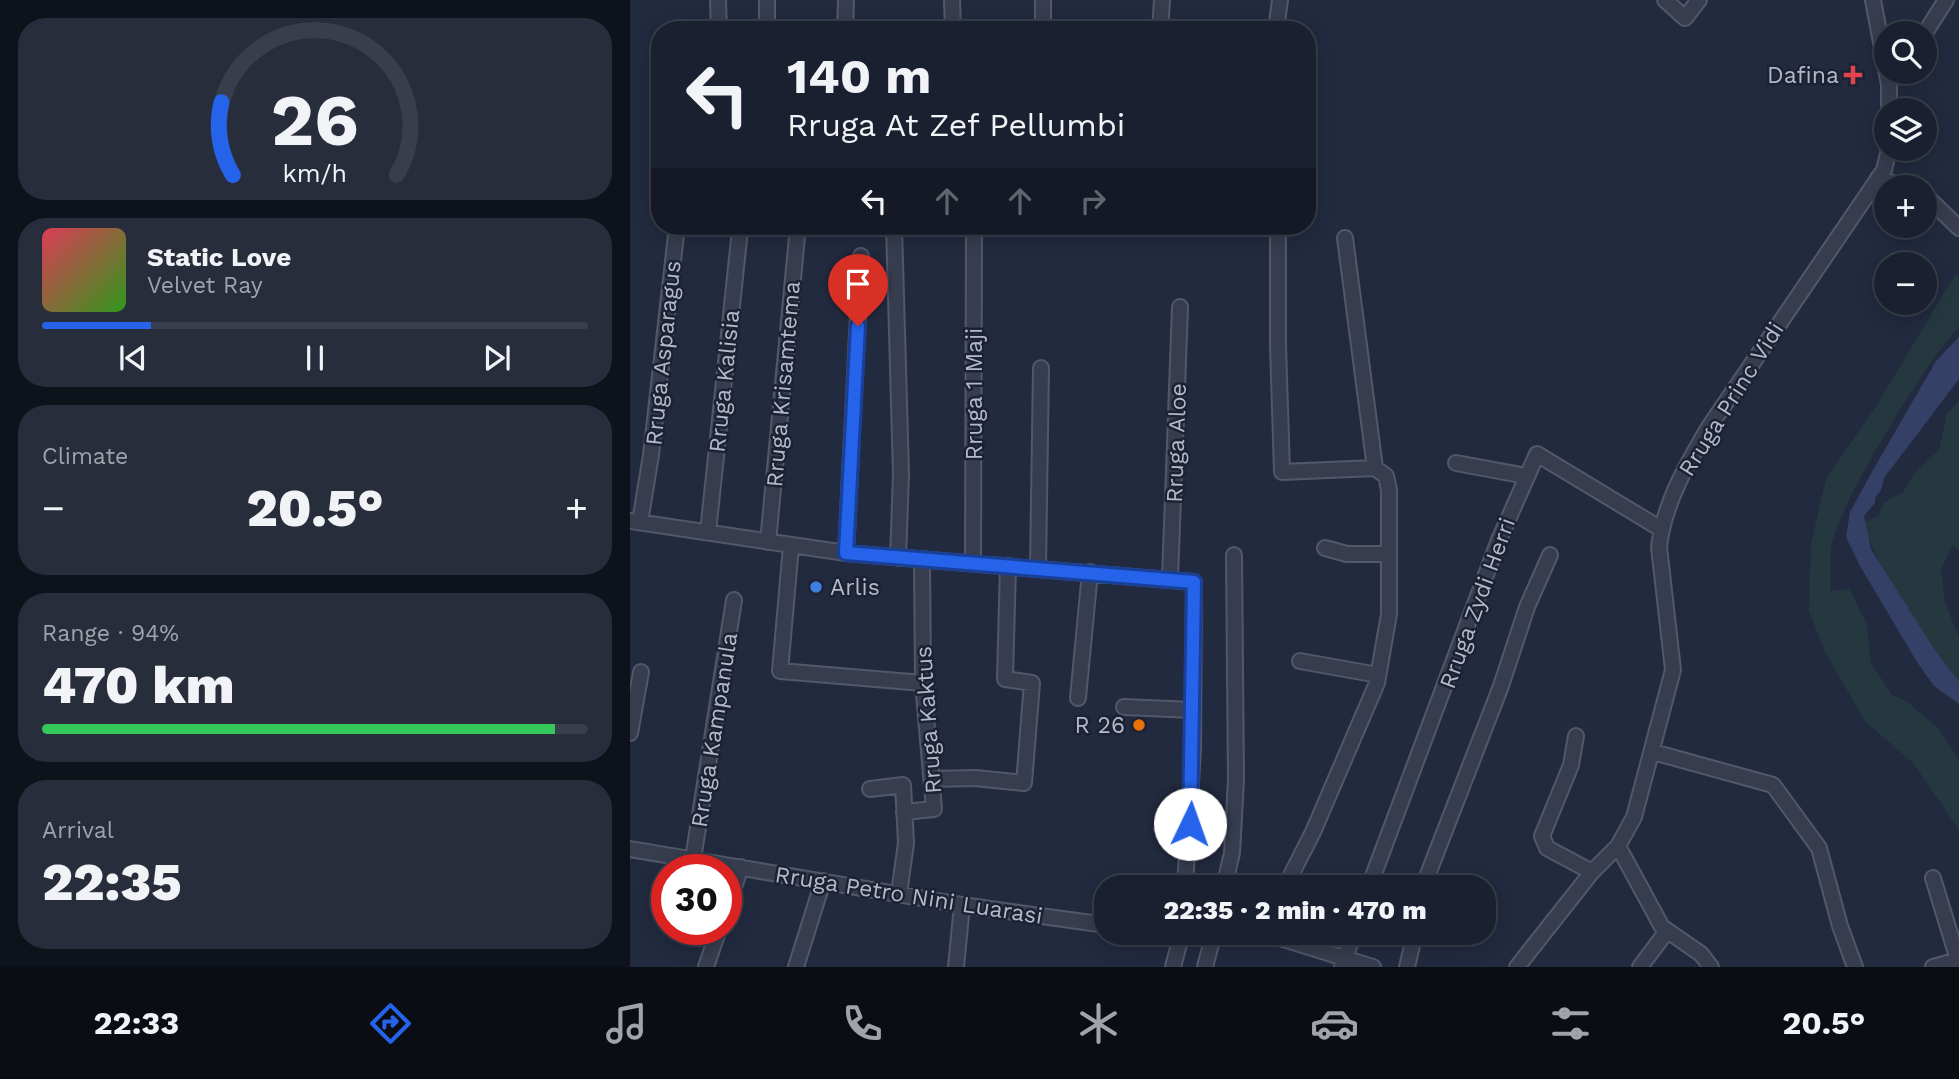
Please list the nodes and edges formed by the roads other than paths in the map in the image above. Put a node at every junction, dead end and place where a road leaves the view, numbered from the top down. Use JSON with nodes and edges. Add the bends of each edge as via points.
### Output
{"nodes":[{"id":1,"x":718,"y":0,"type":"edge"},
{"id":2,"x":767,"y":0,"type":"edge"},
{"id":3,"x":846,"y":0,"type":"edge"},
{"id":4,"x":952,"y":0,"type":"edge"},
{"id":5,"x":1043,"y":0,"type":"edge"},
{"id":6,"x":1161,"y":0,"type":"edge"},
{"id":7,"x":1280,"y":0,"type":"edge"},
{"id":8,"x":1665,"y":0,"type":"edge"},
{"id":9,"x":1699,"y":0,"type":"edge"},
{"id":10,"x":1873,"y":0,"type":"edge"},
{"id":11,"x":1946,"y":0,"type":"edge"},
{"id":12,"x":719,"y":21,"type":"edge"},
{"id":13,"x":767,"y":21,"type":"edge"},
{"id":14,"x":845,"y":21,"type":"edge"},
{"id":15,"x":953,"y":21,"type":"edge"},
{"id":16,"x":1043,"y":21,"type":"edge"},
{"id":17,"x":1160,"y":21,"type":"edge"},
{"id":18,"x":1277,"y":21,"type":"edge"},
{"id":19,"x":1878,"y":21,"type":"edge"},
{"id":20,"x":1933,"y":21,"type":"edge"},
{"id":21,"x":1874,"y":184,"type":"edge"},
{"id":22,"x":1937,"y":207,"type":"edge"},
{"id":23,"x":1959,"y":228,"type":"edge"},
{"id":24,"x":676,"y":235,"type":"edge"},
{"id":25,"x":739,"y":235,"type":"edge"},
{"id":26,"x":797,"y":235,"type":"edge"},
{"id":27,"x":894,"y":235,"type":"edge"},
{"id":28,"x":974,"y":235,"type":"edge"},
{"id":29,"x":1278,"y":235,"type":"edge"},
{"id":30,"x":1345,"y":238,"type":"dead end"},
{"id":31,"x":861,"y":256,"type":"dead end"},
{"id":32,"x":1180,"y":307,"type":"dead end"},
{"id":33,"x":1041,"y":368,"type":"dead end"},
{"id":34,"x":1456,"y":463,"type":"dead end"},
{"id":35,"x":1376,"y":468,"type":"junction"},
{"id":36,"x":1525,"y":476,"type":"junction"},
{"id":37,"x":635,"y":522,"type":"edge"},
{"id":38,"x":1661,"y":529,"type":"junction"},
{"id":39,"x":708,"y":532,"type":"junction"},
{"id":40,"x":768,"y":542,"type":"junction"},
{"id":41,"x":791,"y":546,"type":"junction"},
{"id":42,"x":1325,"y":548,"type":"dead end"},
{"id":43,"x":846,"y":553,"type":"junction"},
{"id":44,"x":1389,"y":554,"type":"junction"},
{"id":45,"x":1234,"y":555,"type":"dead end"},
{"id":46,"x":1550,"y":555,"type":"dead end"},
{"id":47,"x":898,"y":558,"type":"junction"},
{"id":48,"x":922,"y":560,"type":"junction"},
{"id":49,"x":973,"y":563,"type":"junction"},
{"id":50,"x":1008,"y":566,"type":"junction"},
{"id":51,"x":1038,"y":568,"type":"junction"},
{"id":52,"x":1090,"y":572,"type":"junction"},
{"id":53,"x":1170,"y":579,"type":"junction"},
{"id":54,"x":734,"y":600,"type":"dead end"},
{"id":55,"x":1300,"y":661,"type":"dead end"},
{"id":56,"x":641,"y":672,"type":"dead end"},
{"id":57,"x":1378,"y":675,"type":"junction"},
{"id":58,"x":923,"y":682,"type":"junction"},
{"id":59,"x":1078,"y":698,"type":"dead end"},
{"id":60,"x":1124,"y":707,"type":"dead end"},
{"id":61,"x":1194,"y":710,"type":"junction"},
{"id":62,"x":630,"y":733,"type":"edge"},
{"id":63,"x":1576,"y":736,"type":"dead end"},
{"id":64,"x":1653,"y":752,"type":"junction"},
{"id":65,"x":932,"y":779,"type":"junction"},
{"id":66,"x":870,"y":789,"type":"dead end"},
{"id":67,"x":904,"y":812,"type":"junction"},
{"id":68,"x":1618,"y":846,"type":"junction"},
{"id":69,"x":630,"y":849,"type":"edge"},
{"id":70,"x":661,"y":854,"type":"edge"},
{"id":71,"x":693,"y":854,"type":"edge"},
{"id":72,"x":742,"y":867,"type":"edge"},
{"id":73,"x":1592,"y":872,"type":"junction"},
{"id":74,"x":1186,"y":875,"type":"edge"},
{"id":75,"x":1226,"y":875,"type":"edge"},
{"id":76,"x":1291,"y":875,"type":"edge"},
{"id":77,"x":1374,"y":875,"type":"edge"},
{"id":78,"x":1428,"y":875,"type":"edge"},
{"id":79,"x":1933,"y":878,"type":"dead end"},
{"id":80,"x":823,"y":881,"type":"junction"},
{"id":81,"x":899,"y":894,"type":"junction"},
{"id":82,"x":962,"y":905,"type":"junction"},
{"id":83,"x":1094,"y":923,"type":"edge"},
{"id":84,"x":1667,"y":931,"type":"junction"},
{"id":85,"x":714,"y":945,"type":"edge"},
{"id":86,"x":1179,"y":945,"type":"edge"},
{"id":87,"x":1211,"y":945,"type":"edge"},
{"id":88,"x":1296,"y":945,"type":"edge"},
{"id":89,"x":1350,"y":945,"type":"edge"},
{"id":90,"x":1412,"y":945,"type":"edge"},
{"id":91,"x":1958,"y":960,"type":"edge"},
{"id":92,"x":1343,"y":963,"type":"edge"},
{"id":93,"x":706,"y":967,"type":"edge"},
{"id":94,"x":796,"y":967,"type":"edge"},
{"id":95,"x":956,"y":967,"type":"edge"},
{"id":96,"x":1172,"y":967,"type":"edge"},
{"id":97,"x":1205,"y":967,"type":"edge"},
{"id":98,"x":1373,"y":967,"type":"edge"},
{"id":99,"x":1407,"y":967,"type":"edge"},
{"id":100,"x":1517,"y":967,"type":"edge"},
{"id":101,"x":1640,"y":967,"type":"edge"},
{"id":102,"x":1711,"y":967,"type":"edge"},
{"id":103,"x":1855,"y":967,"type":"edge"},
{"id":104,"x":1933,"y":967,"type":"edge"}],
"edges":[{"from":1,"to":12,"type":"street"},
{"from":2,"to":13,"type":"street"},
{"from":3,"to":14,"type":"street"},
{"from":4,"to":15,"type":"street"},
{"from":5,"to":16,"type":"street"},
{"from":6,"to":17,"type":"street"},
{"from":7,"to":18,"type":"street"},
{"from":8,"to":9,"type":"street","via":[[1685,18]]},
{"from":10,"to":19,"type":"street"},
{"from":11,"to":20,"type":"street"},
{"from":21,"to":38,"type":"street","name":"Rruga Princ Vidi","via":[[1709,427],[1687,465]]},
{"from":22,"to":23,"type":"street"},
{"from":24,"to":37,"type":"street","name":"Rruga Asparagus","via":[[651,455]]},
{"from":25,"to":39,"type":"street","name":"Rruga Kalisia"},
{"from":26,"to":40,"type":"street","name":"Rruga Krisamtema"},
{"from":27,"to":47,"type":"street","via":[[901,474]]},
{"from":28,"to":49,"type":"street","name":"Rruga 1 Maji"},
{"from":29,"to":35,"type":"street","via":[[1282,472]]},
{"from":30,"to":35,"type":"street"},
{"from":31,"to":43,"type":"street"},
{"from":32,"to":53,"type":"street","name":"Rruga Aloe"},
{"from":33,"to":51,"type":"street"},
{"from":34,"to":36,"type":"street"},
{"from":35,"to":44,"type":"street","via":[[1386,476],[1389,490]]},
{"from":36,"to":38,"type":"street","name":"Rruga Zydi Herri","via":[[1537,454]]},
{"from":36,"to":77,"type":"street","name":"Rruga Zydi Herri"},
{"from":37,"to":39,"type":"street"},
{"from":38,"to":64,"type":"street","name":"Rruga Princ Vidi","via":[[1659,547],[1673,670]]},
{"from":39,"to":40,"type":"street"},
{"from":40,"to":41,"type":"street"},
{"from":41,"to":43,"type":"street"},
{"from":41,"to":58,"type":"street","via":[[780,671]]},
{"from":42,"to":44,"type":"street","via":[[1347,554]]},
{"from":43,"to":47,"type":"street"},
{"from":44,"to":57,"type":"street","via":[[1389,614]]},
{"from":45,"to":75,"type":"street","via":[[1236,780]]},
{"from":46,"to":78,"type":"street"},
{"from":47,"to":48,"type":"street"},
{"from":48,"to":49,"type":"street"},
{"from":48,"to":58,"type":"street","name":"Rruga Kaktus"},
{"from":49,"to":50,"type":"street"},
{"from":50,"to":51,"type":"street"},
{"from":50,"to":65,"type":"street","via":[[1005,679],[1032,682],[1024,783]]},
{"from":51,"to":52,"type":"street"},
{"from":52,"to":53,"type":"street"},
{"from":52,"to":59,"type":"street"},
{"from":53,"to":61,"type":"street","via":[[1194,582]]},
{"from":54,"to":71,"type":"street","name":"Rruga Kampanula"},
{"from":55,"to":57,"type":"street"},
{"from":56,"to":62,"type":"street"},
{"from":57,"to":76,"type":"street","via":[[1353,743]]},
{"from":58,"to":65,"type":"street","name":"Rruga Kaktus"},
{"from":60,"to":61,"type":"street"},
{"from":61,"to":74,"type":"street"},
{"from":63,"to":73,"type":"street","via":[[1571,765],[1542,836],[1548,848]]},
{"from":64,"to":68,"type":"street","name":"Rruga Princ Vidi","via":[[1634,817]]},
{"from":64,"to":103,"type":"street","via":[[1773,785],[1819,848]]},
{"from":65,"to":67,"type":"street","name":"Rruga Kaktus","via":[[934,809]]},
{"from":66,"to":67,"type":"street","via":[[903,785]]},
{"from":67,"to":81,"type":"street","name":"Rruga Kaktus","via":[[906,843]]},
{"from":68,"to":73,"type":"street","name":"Rruga Princ Vidi"},
{"from":68,"to":84,"type":"street"},
{"from":69,"to":70,"type":"street","name":"Rruga Petro Nini Luarasi"},
{"from":72,"to":80,"type":"street","name":"Rruga Petro Nini Luarasi"},
{"from":73,"to":100,"type":"street","name":"Rruga Princ Vidi"},
{"from":79,"to":91,"type":"street"},
{"from":80,"to":81,"type":"street","name":"Rruga Petro Nini Luarasi"},
{"from":80,"to":94,"type":"street"},
{"from":81,"to":82,"type":"street","name":"Rruga Petro Nini Luarasi"},
{"from":82,"to":83,"type":"street","name":"Rruga Petro Nini Luarasi"},
{"from":82,"to":95,"type":"street"},
{"from":84,"to":101,"type":"street"},
{"from":84,"to":102,"type":"street","via":[[1701,954]]},
{"from":85,"to":93,"type":"street"},
{"from":86,"to":96,"type":"street"},
{"from":87,"to":97,"type":"street"},
{"from":88,"to":92,"type":"street"},
{"from":89,"to":92,"type":"street"},
{"from":90,"to":99,"type":"street"},
{"from":91,"to":104,"type":"street"},
{"from":92,"to":98,"type":"street"}]}
